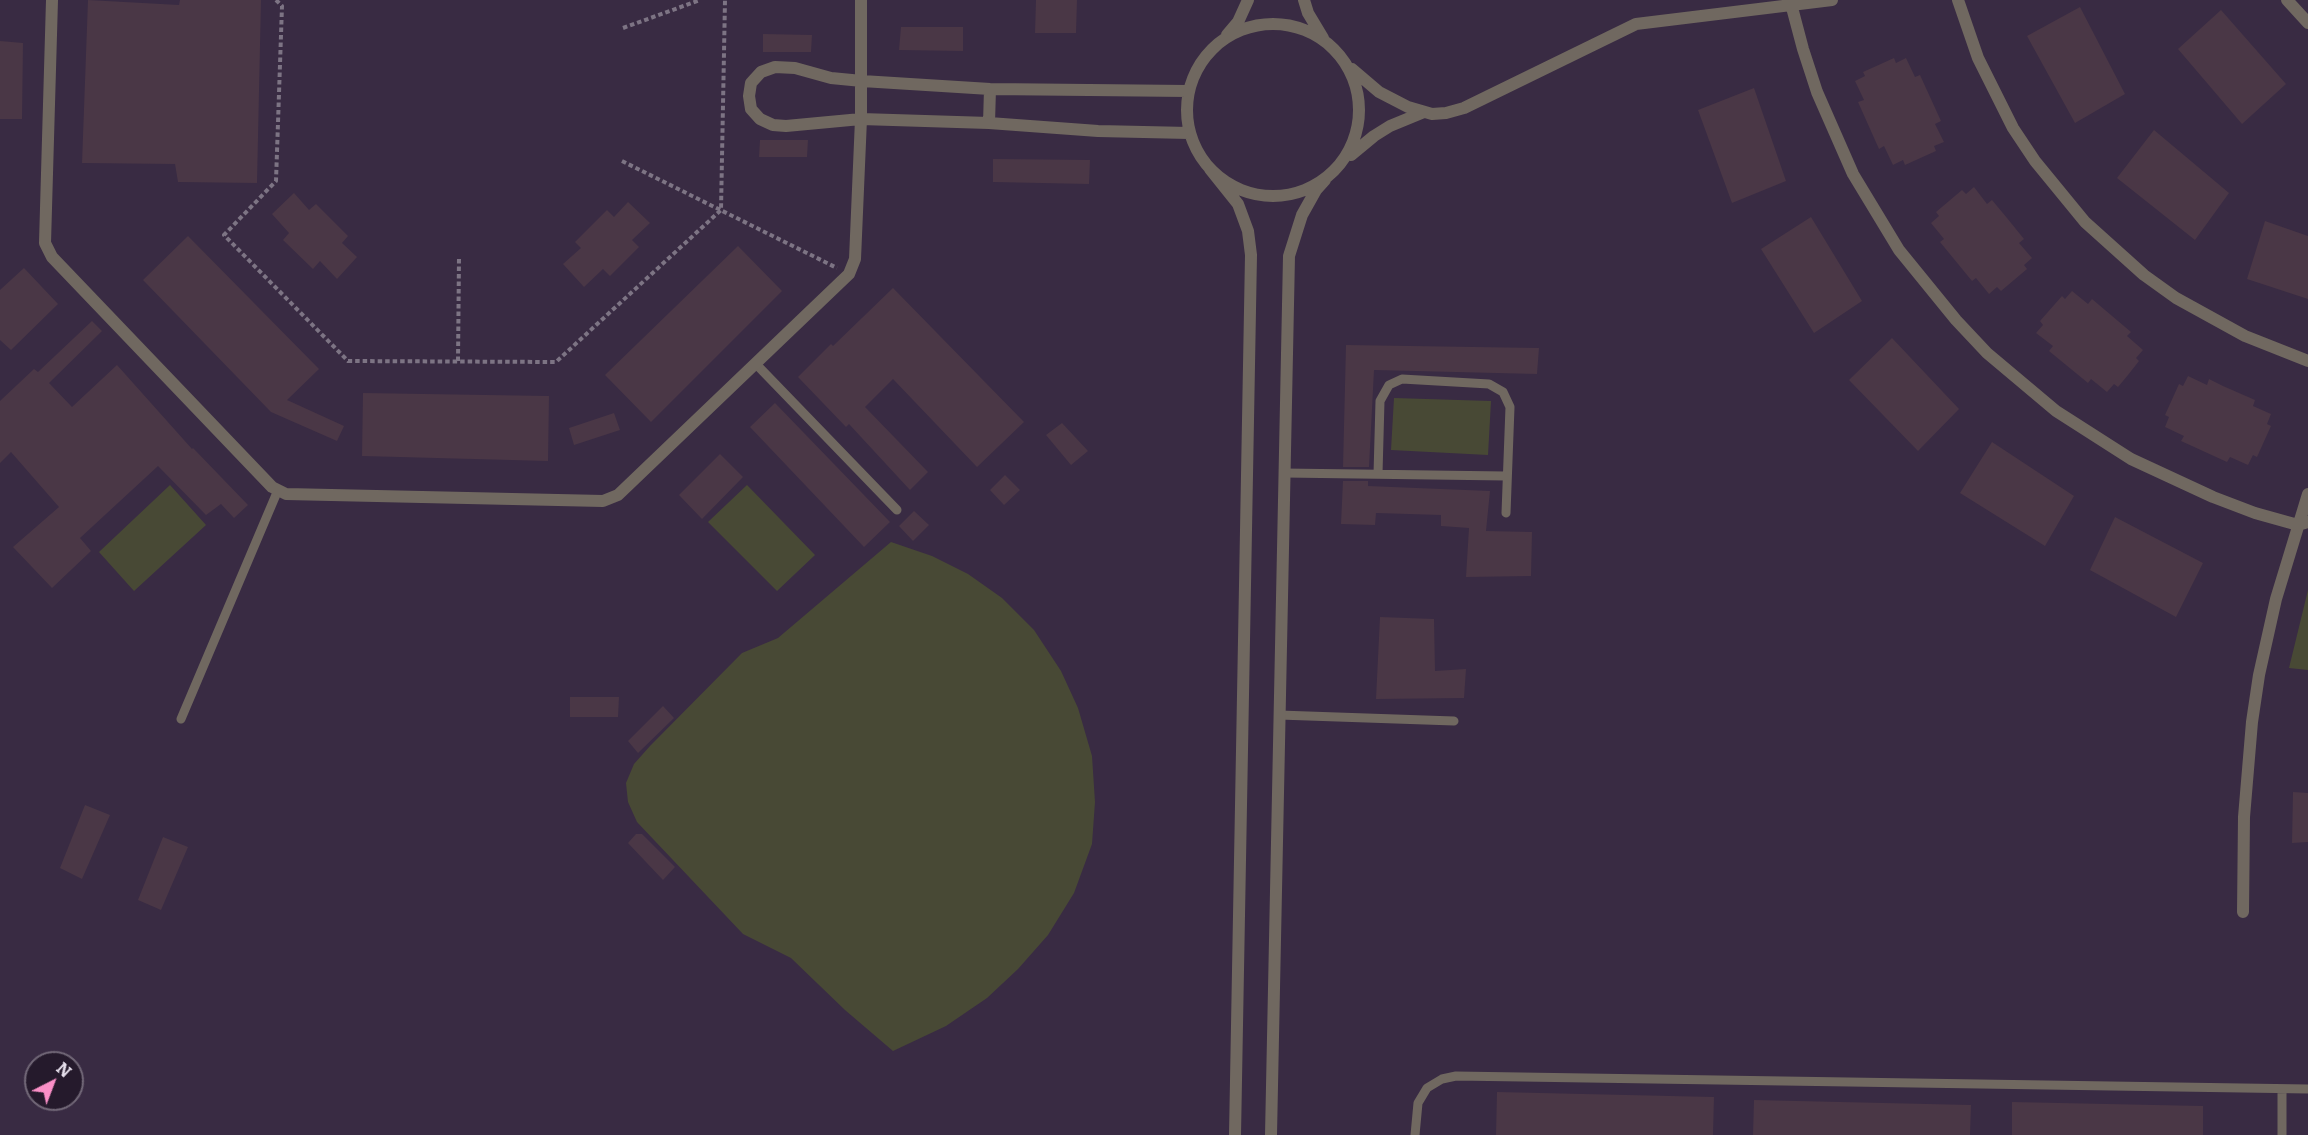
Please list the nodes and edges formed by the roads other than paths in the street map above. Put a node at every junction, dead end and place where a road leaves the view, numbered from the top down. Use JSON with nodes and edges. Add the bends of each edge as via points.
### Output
{"nodes":[{"id":1,"x":51,"y":0,"type":"edge"},
{"id":2,"x":861,"y":0,"type":"edge"},
{"id":3,"x":1248,"y":0,"type":"edge"},
{"id":4,"x":1304,"y":0,"type":"edge"},
{"id":5,"x":1832,"y":0,"type":"edge"},
{"id":6,"x":1958,"y":0,"type":"edge"},
{"id":7,"x":2288,"y":0,"type":"edge"},
{"id":8,"x":1791,"y":3,"type":"edge"},
{"id":9,"x":2308,"y":23,"type":"edge"},
{"id":10,"x":1223,"y":39,"type":"junction"},
{"id":11,"x":1328,"y":43,"type":"junction"},
{"id":12,"x":1344,"y":60,"type":"junction"},
{"id":13,"x":862,"y":81,"type":"junction"},
{"id":14,"x":990,"y":88,"type":"junction"},
{"id":15,"x":1188,"y":91,"type":"junction"},
{"id":16,"x":1424,"y":112,"type":"junction"},
{"id":17,"x":861,"y":119,"type":"junction"},
{"id":18,"x":989,"y":123,"type":"junction"},
{"id":19,"x":1189,"y":133,"type":"junction"},
{"id":20,"x":1210,"y":169,"type":"junction"},
{"id":21,"x":1337,"y":169,"type":"junction"},
{"id":22,"x":1325,"y":180,"type":"junction"},
{"id":23,"x":2308,"y":361,"type":"edge"},
{"id":24,"x":755,"y":363,"type":"junction"},
{"id":25,"x":1284,"y":473,"type":"junction"},
{"id":26,"x":1378,"y":474,"type":"junction"},
{"id":27,"x":1506,"y":476,"type":"junction"},
{"id":28,"x":278,"y":490,"type":"junction"},
{"id":29,"x":2308,"y":494,"type":"edge"},
{"id":30,"x":897,"y":510,"type":"dead end"},
{"id":31,"x":1506,"y":513,"type":"dead end"},
{"id":32,"x":2303,"y":524,"type":"edge"},
{"id":33,"x":1279,"y":715,"type":"junction"},
{"id":34,"x":182,"y":719,"type":"dead end"},
{"id":35,"x":1454,"y":721,"type":"dead end"},
{"id":36,"x":2244,"y":912,"type":"dead end"},
{"id":37,"x":2282,"y":1089,"type":"junction"},
{"id":38,"x":2308,"y":1089,"type":"edge"},
{"id":39,"x":1234,"y":1135,"type":"edge"},
{"id":40,"x":1270,"y":1135,"type":"edge"},
{"id":41,"x":1415,"y":1135,"type":"edge"},
{"id":42,"x":2282,"y":1135,"type":"edge"}],
"edges":[{"from":1,"to":28,"type":"street","via":[[45,243],[52,257]]},
{"from":2,"to":13,"type":"street"},
{"from":3,"to":10,"type":"street","via":[[1238,22]]},
{"from":4,"to":11,"type":"street"},
{"from":5,"to":8,"type":"street"},
{"from":6,"to":23,"type":"street","via":[[1978,58],[2013,129],[2085,222],[2136,269],[2176,298],[2245,336]]},
{"from":7,"to":9,"type":"street"},
{"from":8,"to":16,"type":"street","via":[[1636,24],[1464,108],[1446,113]]},
{"from":8,"to":32,"type":"street","via":[[1817,92],[1853,174],[1899,250],[1971,337],[2056,411],[2131,459],[2212,497]]},
{"from":10,"to":11,"type":"street","via":[[1243,28],[1265,24],[1309,31]]},
{"from":10,"to":15,"type":"street","via":[[1207,53]]},
{"from":11,"to":12,"type":"street"},
{"from":12,"to":16,"type":"street","via":[[1378,92]]},
{"from":12,"to":21,"type":"street","via":[[1355,81],[1360,105],[1358,128]]},
{"from":13,"to":14,"type":"street"},
{"from":13,"to":17,"type":"street"},
{"from":13,"to":17,"type":"street","via":[[775,67],[760,72],[751,83],[748,96],[751,109],[773,125]]},
{"from":14,"to":15,"type":"street"},
{"from":14,"to":18,"type":"street"},
{"from":15,"to":19,"type":"street"},
{"from":16,"to":21,"type":"street","via":[[1374,136]]},
{"from":17,"to":18,"type":"street"},
{"from":17,"to":24,"type":"street","via":[[855,259],[849,274]]},
{"from":18,"to":19,"type":"street"},
{"from":19,"to":20,"type":"street"},
{"from":20,"to":22,"type":"street","via":[[1226,183],[1266,196],[1287,196]]},
{"from":20,"to":39,"type":"street","via":[[1238,204],[1248,231],[1251,255]]},
{"from":21,"to":22,"type":"street"},
{"from":22,"to":25,"type":"street","via":[[1302,214],[1289,256]]},
{"from":24,"to":28,"type":"street","via":[[618,495],[603,501],[286,495]]},
{"from":24,"to":30,"type":"lane"},
{"from":25,"to":26,"type":"lane"},
{"from":25,"to":33,"type":"street"},
{"from":26,"to":27,"type":"lane"},
{"from":26,"to":27,"type":"lane","via":[[1380,401],[1389,385],[1402,379],[1489,384],[1503,392],[1510,407]]},
{"from":27,"to":31,"type":"lane"},
{"from":28,"to":34,"type":"lane"},
{"from":29,"to":32,"type":"street"},
{"from":32,"to":36,"type":"street","via":[[2269,627],[2252,722],[2244,817]]},
{"from":33,"to":35,"type":"lane"},
{"from":33,"to":40,"type":"street"},
{"from":37,"to":38,"type":"lane"},
{"from":37,"to":41,"type":"lane","via":[[1456,1076],[1427,1088],[1418,1103]]},
{"from":37,"to":42,"type":"lane"}]}
